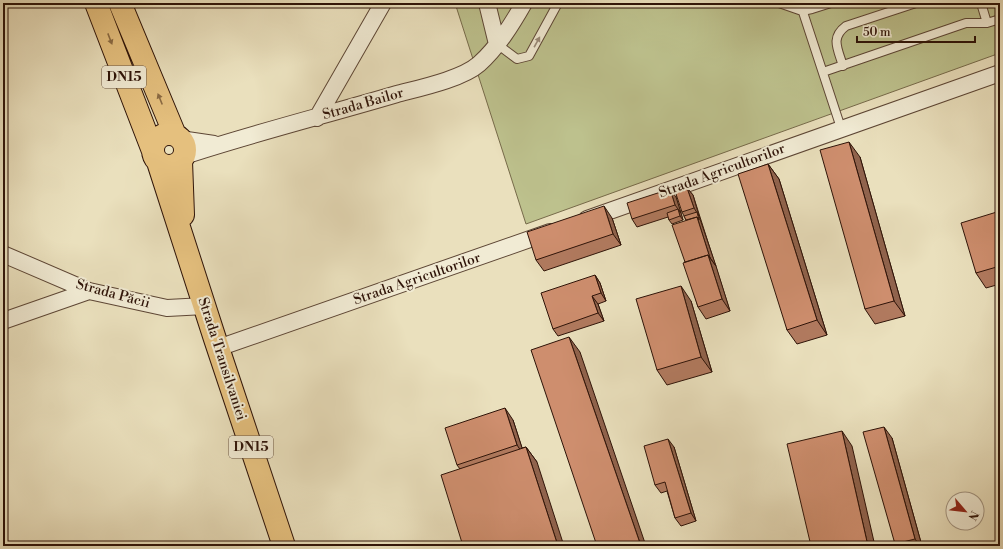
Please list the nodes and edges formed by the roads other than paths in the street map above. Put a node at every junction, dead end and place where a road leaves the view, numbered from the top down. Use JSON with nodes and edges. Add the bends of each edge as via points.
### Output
{"nodes":[{"id":1,"x":96,"y":3,"type":"edge"},
{"id":2,"x":120,"y":3,"type":"edge"},
{"id":3,"x":383,"y":3,"type":"edge"},
{"id":4,"x":487,"y":3,"type":"edge"},
{"id":5,"x":524,"y":3,"type":"edge"},
{"id":6,"x":558,"y":3,"type":"edge"},
{"id":7,"x":779,"y":3,"type":"edge"},
{"id":8,"x":831,"y":3,"type":"edge"},
{"id":9,"x":916,"y":3,"type":"edge"},
{"id":10,"x":981,"y":3,"type":"edge"},
{"id":11,"x":801,"y":7,"type":"edge"},
{"id":12,"x":1000,"y":19,"type":"edge"},
{"id":13,"x":987,"y":23,"type":"junction"},
{"id":14,"x":497,"y":44,"type":"junction"},
{"id":15,"x":842,"y":66,"type":"junction"},
{"id":16,"x":823,"y":72,"type":"junction"},
{"id":17,"x":1000,"y":73,"type":"edge"},
{"id":18,"x":317,"y":118,"type":"junction"},
{"id":19,"x":841,"y":128,"type":"junction"},
{"id":20,"x":180,"y":148,"type":"junction"},
{"id":21,"x":156,"y":156,"type":"junction"},
{"id":22,"x":184,"y":240,"type":"junction"},
{"id":23,"x":3,"y":254,"type":"edge"},
{"id":24,"x":89,"y":291,"type":"junction"},
{"id":25,"x":205,"y":306,"type":"junction"},
{"id":26,"x":3,"y":321,"type":"edge"},
{"id":27,"x":218,"y":348,"type":"junction"},
{"id":28,"x":284,"y":546,"type":"edge"}],
"edges":[{"from":1,"to":21,"type":"main road","name":"Strada Transilvaniei","number":"DN15","one_way":true},
{"from":20,"to":2,"type":"main road","name":"Strada Transilvaniei","number":"DN15","one_way":true},
{"from":3,"to":18,"type":"street"},
{"from":4,"to":14,"type":"street"},
{"from":5,"to":14,"type":"street","name":"Strada Bailor"},
{"from":14,"to":6,"type":"lane","one_way":true,"via":[[517,59],[529,56]]},
{"from":7,"to":11,"type":"lane"},
{"from":8,"to":11,"type":"lane","via":[[812,9]]},
{"from":9,"to":15,"type":"lane","via":[[846,26],[839,31],[836,40]]},
{"from":10,"to":13,"type":"lane"},
{"from":11,"to":16,"type":"lane"},
{"from":12,"to":13,"type":"lane"},
{"from":13,"to":15,"type":"lane","via":[[966,23]]},
{"from":14,"to":18,"type":"street","name":"Strada Bailor","via":[[478,64],[456,77]]},
{"from":15,"to":16,"type":"lane"},
{"from":16,"to":19,"type":"lane"},
{"from":17,"to":19,"type":"street","name":"Strada Agricultorilor"},
{"from":18,"to":20,"type":"street","name":"Strada Bailor","via":[[217,145]]},
{"from":19,"to":27,"type":"street","name":"Strada Agricultorilor"},
{"from":20,"to":21,"type":"main road","via":[[176,165],[164,165]]},
{"from":20,"to":21,"type":"main road","via":[[168,134],[158,139],[154,145]]},
{"from":20,"to":22,"type":"main road","name":"Strada Transilvaniei","number":"DN15"},
{"from":21,"to":22,"type":"main road","name":"Strada Transilvaniei","number":"DN15"},
{"from":22,"to":25,"type":"main road","name":"Strada Transilvaniei","number":"DN15"},
{"from":23,"to":24,"type":"street","name":"Strada Păcii"},
{"from":24,"to":25,"type":"street","name":"Strada Păcii","via":[[167,308]]},
{"from":24,"to":26,"type":"street"},
{"from":25,"to":27,"type":"main road","name":"Strada Transilvaniei","number":"DN15"},
{"from":27,"to":28,"type":"main road","name":"Strada Transilvaniei","number":"DN15"}]}
